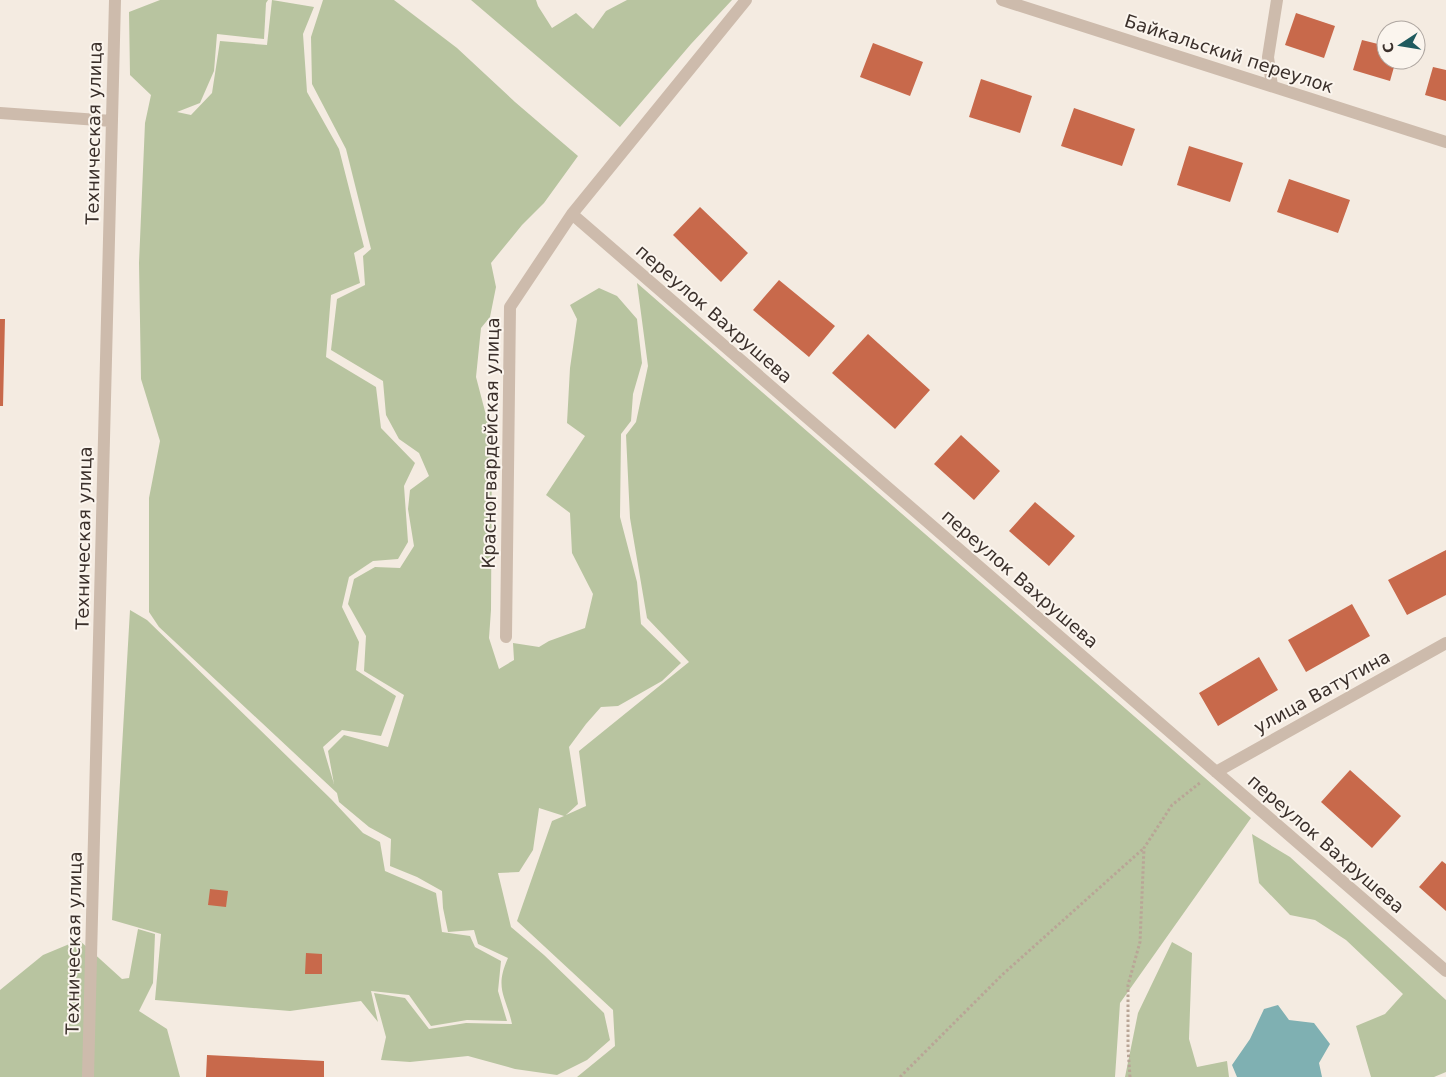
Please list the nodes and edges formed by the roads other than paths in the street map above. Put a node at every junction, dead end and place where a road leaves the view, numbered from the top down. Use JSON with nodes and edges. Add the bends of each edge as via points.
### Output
{"nodes":[{"id":1,"x":115,"y":0,"type":"edge"},
{"id":2,"x":746,"y":0,"type":"edge"},
{"id":3,"x":1002,"y":0,"type":"edge"},
{"id":4,"x":1277,"y":0,"type":"edge"},
{"id":5,"x":1272,"y":86,"type":"junction"},
{"id":6,"x":0,"y":113,"type":"edge"},
{"id":7,"x":112,"y":121,"type":"junction"},
{"id":8,"x":1446,"y":142,"type":"edge"},
{"id":9,"x":572,"y":214,"type":"junction"},
{"id":10,"x":506,"y":637,"type":"dead end"},
{"id":11,"x":1446,"y":643,"type":"edge"},
{"id":12,"x":1216,"y":772,"type":"junction"},
{"id":13,"x":1446,"y":971,"type":"edge"},
{"id":14,"x":88,"y":1077,"type":"edge"}],
"edges":[{"from":1,"to":7,"type":"street","name":"Техническая улица"},
{"from":2,"to":9,"type":"street","name":"Красногвардейская улица"},
{"from":3,"to":5,"type":"street","name":"Байкальский переулок"},
{"from":4,"to":5,"type":"street","via":[[1268,57]]},
{"from":5,"to":8,"type":"street","name":"Байкальский переулок"},
{"from":6,"to":7,"type":"street"},
{"from":7,"to":14,"type":"street","name":"Техническая улица"},
{"from":9,"to":10,"type":"street","name":"Красногвардейская улица","via":[[510,307]]},
{"from":9,"to":12,"type":"street","name":"переулок Вахрушева"},
{"from":11,"to":12,"type":"street","name":"улица Ватутина"},
{"from":12,"to":13,"type":"street","name":"переулок Вахрушева"}]}
